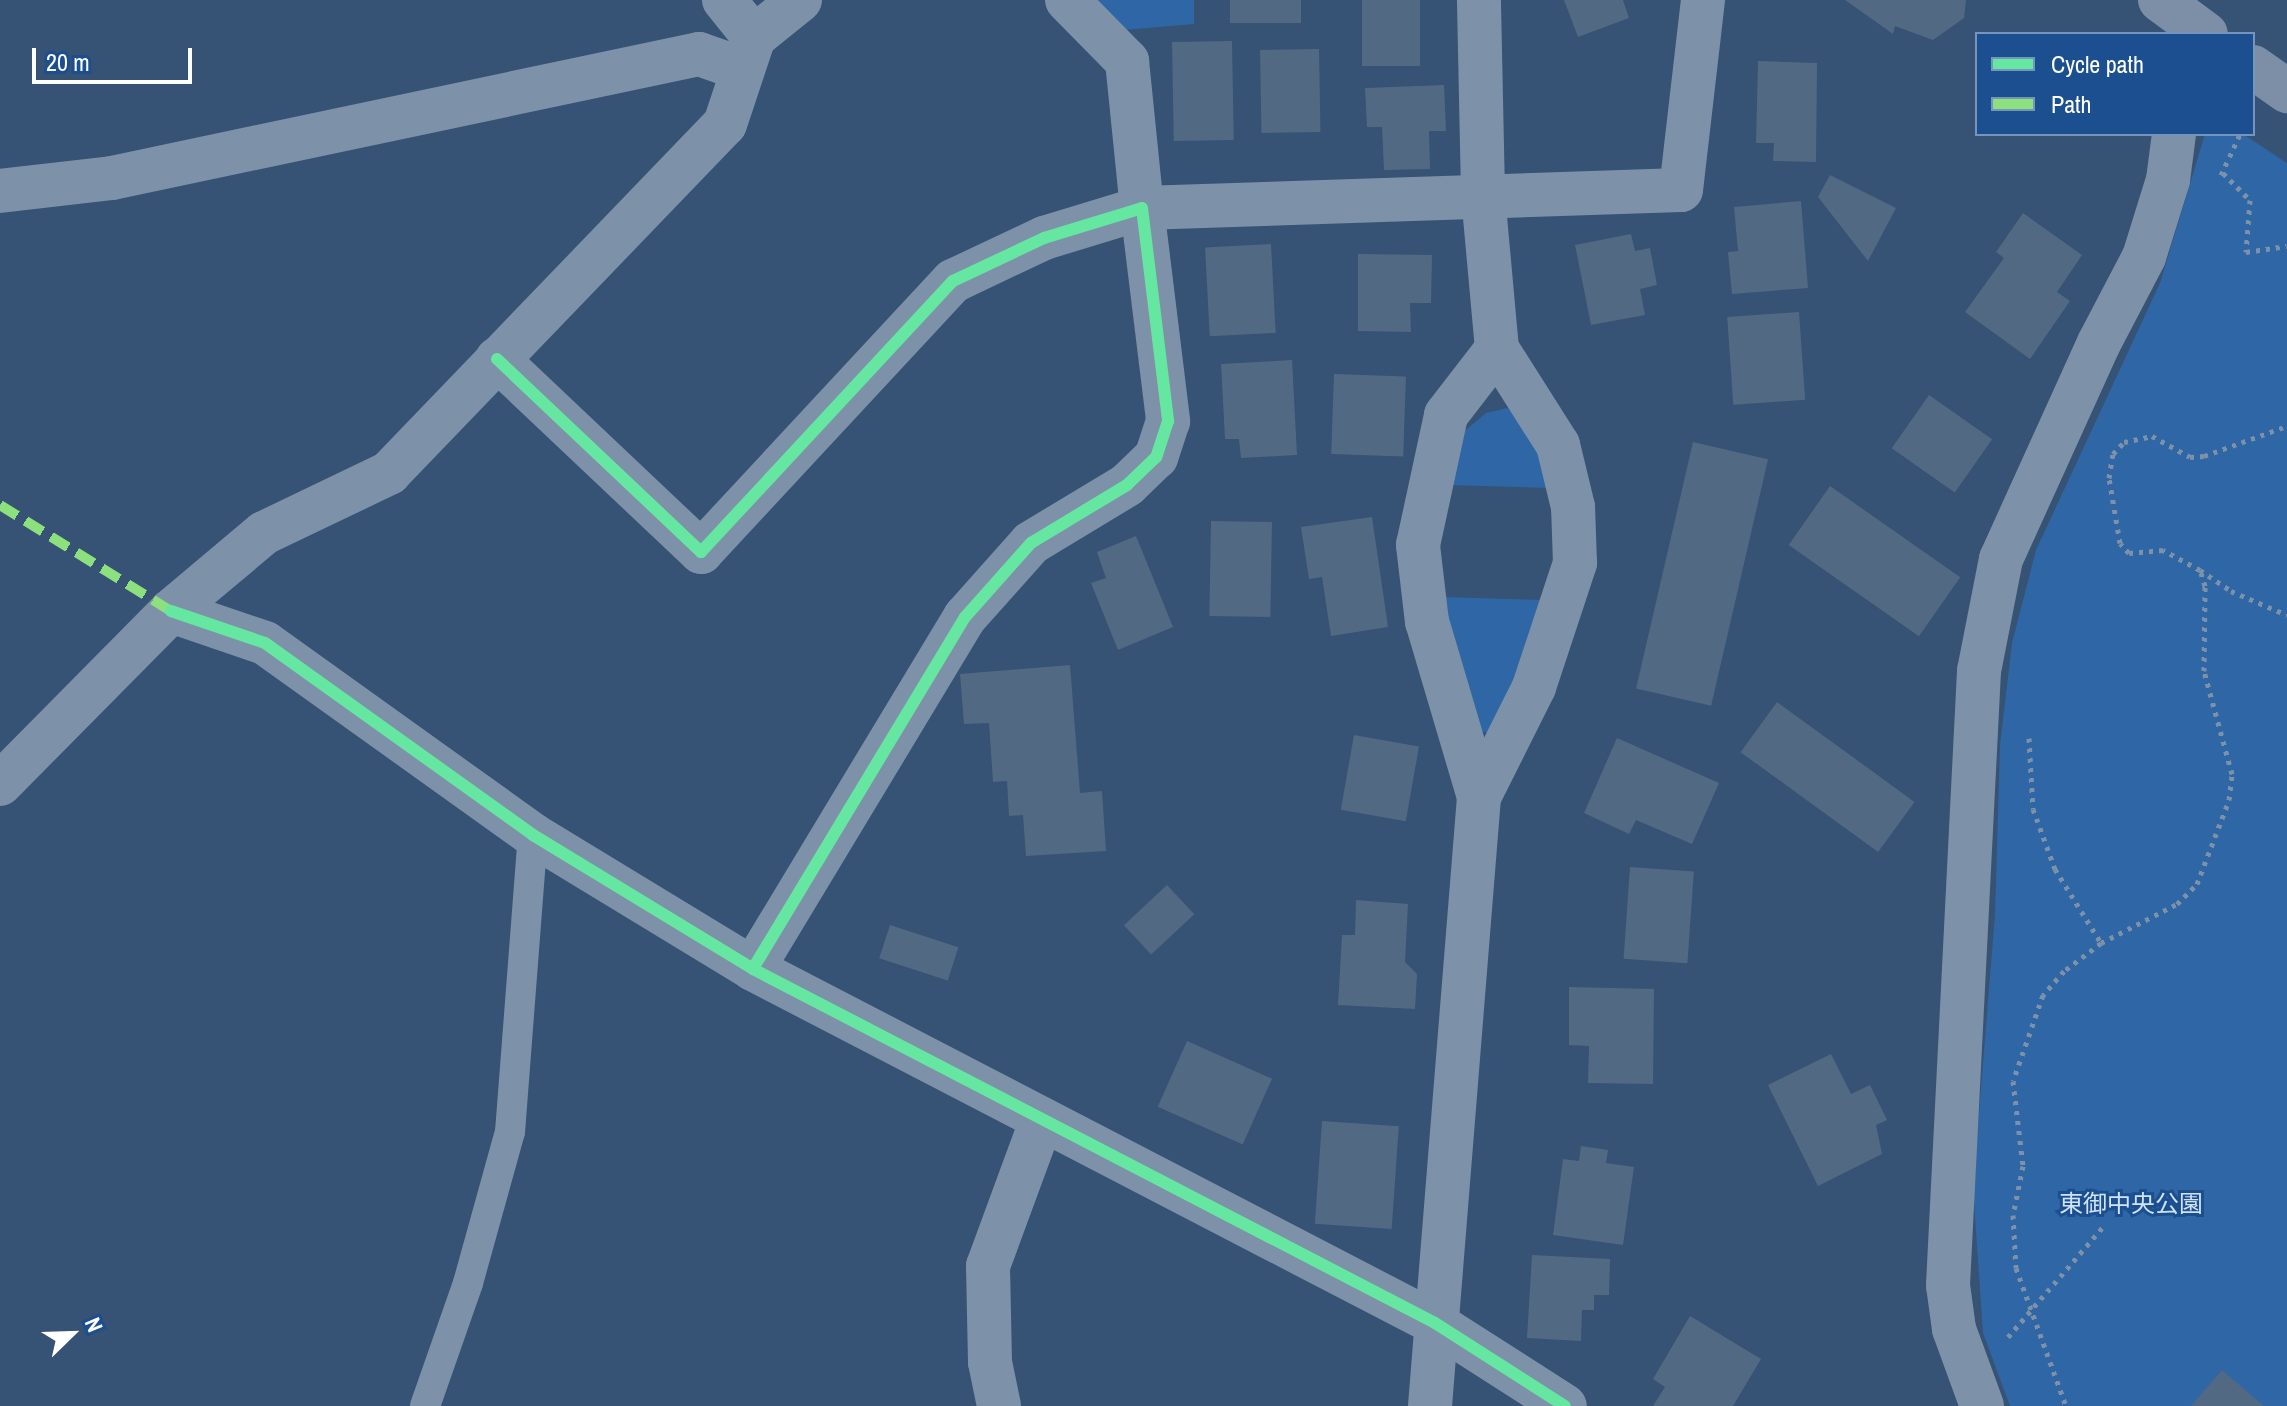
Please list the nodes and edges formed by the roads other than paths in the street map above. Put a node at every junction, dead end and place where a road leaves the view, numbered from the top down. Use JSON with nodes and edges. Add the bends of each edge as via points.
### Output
{"nodes":[{"id":1,"x":724,"y":0,"type":"edge"},
{"id":2,"x":800,"y":0,"type":"edge"},
{"id":3,"x":1067,"y":0,"type":"edge"},
{"id":4,"x":1479,"y":0,"type":"edge"},
{"id":5,"x":1703,"y":0,"type":"edge"},
{"id":6,"x":748,"y":53,"type":"junction"},
{"id":7,"x":2255,"y":68,"type":"edge"},
{"id":8,"x":2287,"y":91,"type":"edge"},
{"id":9,"x":2174,"y":136,"type":"edge"},
{"id":10,"x":0,"y":191,"type":"edge"},
{"id":11,"x":1483,"y":194,"type":"junction"},
{"id":12,"x":1142,"y":208,"type":"junction"},
{"id":13,"x":1497,"y":349,"type":"junction"},
{"id":14,"x":497,"y":359,"type":"junction"},
{"id":15,"x":171,"y":611,"type":"junction"},
{"id":16,"x":0,"y":784,"type":"edge"},
{"id":17,"x":1479,"y":797,"type":"junction"},
{"id":18,"x":533,"y":835,"type":"junction"},
{"id":19,"x":753,"y":969,"type":"junction"},
{"id":20,"x":1041,"y":1122,"type":"junction"},
{"id":21,"x":1435,"y":1323,"type":"junction"},
{"id":22,"x":425,"y":1406,"type":"edge"},
{"id":23,"x":999,"y":1406,"type":"edge"},
{"id":24,"x":1430,"y":1406,"type":"edge"},
{"id":25,"x":1565,"y":1406,"type":"edge"},
{"id":26,"x":1982,"y":1406,"type":"edge"}],
"edges":[{"from":1,"to":6,"type":"street"},
{"from":2,"to":6,"type":"street"},
{"from":3,"to":12,"type":"street","via":[[1127,61]]},
{"from":4,"to":11,"type":"street"},
{"from":5,"to":11,"type":"street","via":[[1681,190]]},
{"from":6,"to":10,"type":"street","via":[[699,54],[112,178]]},
{"from":6,"to":14,"type":"street","via":[[725,124]]},
{"from":7,"to":8,"type":"main road"},
{"from":9,"to":26,"type":"street","via":[[2168,180],[2144,257],[2001,559],[1979,671],[1948,1285],[1954,1329]]},
{"from":11,"to":12,"type":"street"},
{"from":11,"to":13,"type":"street"},
{"from":12,"to":14,"type":"street","via":[[1044,238],[953,281],[701,552]]},
{"from":12,"to":19,"type":"street","via":[[1168,421],[1156,457],[1127,485],[1031,543],[965,617]]},
{"from":13,"to":17,"type":"street","via":[[1446,415],[1418,545],[1427,622]]},
{"from":13,"to":17,"type":"street","via":[[1558,445],[1573,507],[1575,563],[1534,687]]},
{"from":14,"to":15,"type":"street","via":[[389,473],[264,533]]},
{"from":15,"to":16,"type":"street"},
{"from":15,"to":18,"type":"street","via":[[265,643]]},
{"from":17,"to":21,"type":"street"},
{"from":18,"to":19,"type":"street"},
{"from":18,"to":22,"type":"lane","via":[[510,1132],[468,1283]]},
{"from":19,"to":20,"type":"street"},
{"from":20,"to":21,"type":"street"},
{"from":20,"to":23,"type":"street","via":[[988,1266],[990,1362]]},
{"from":21,"to":24,"type":"street"},
{"from":21,"to":25,"type":"street"}]}
